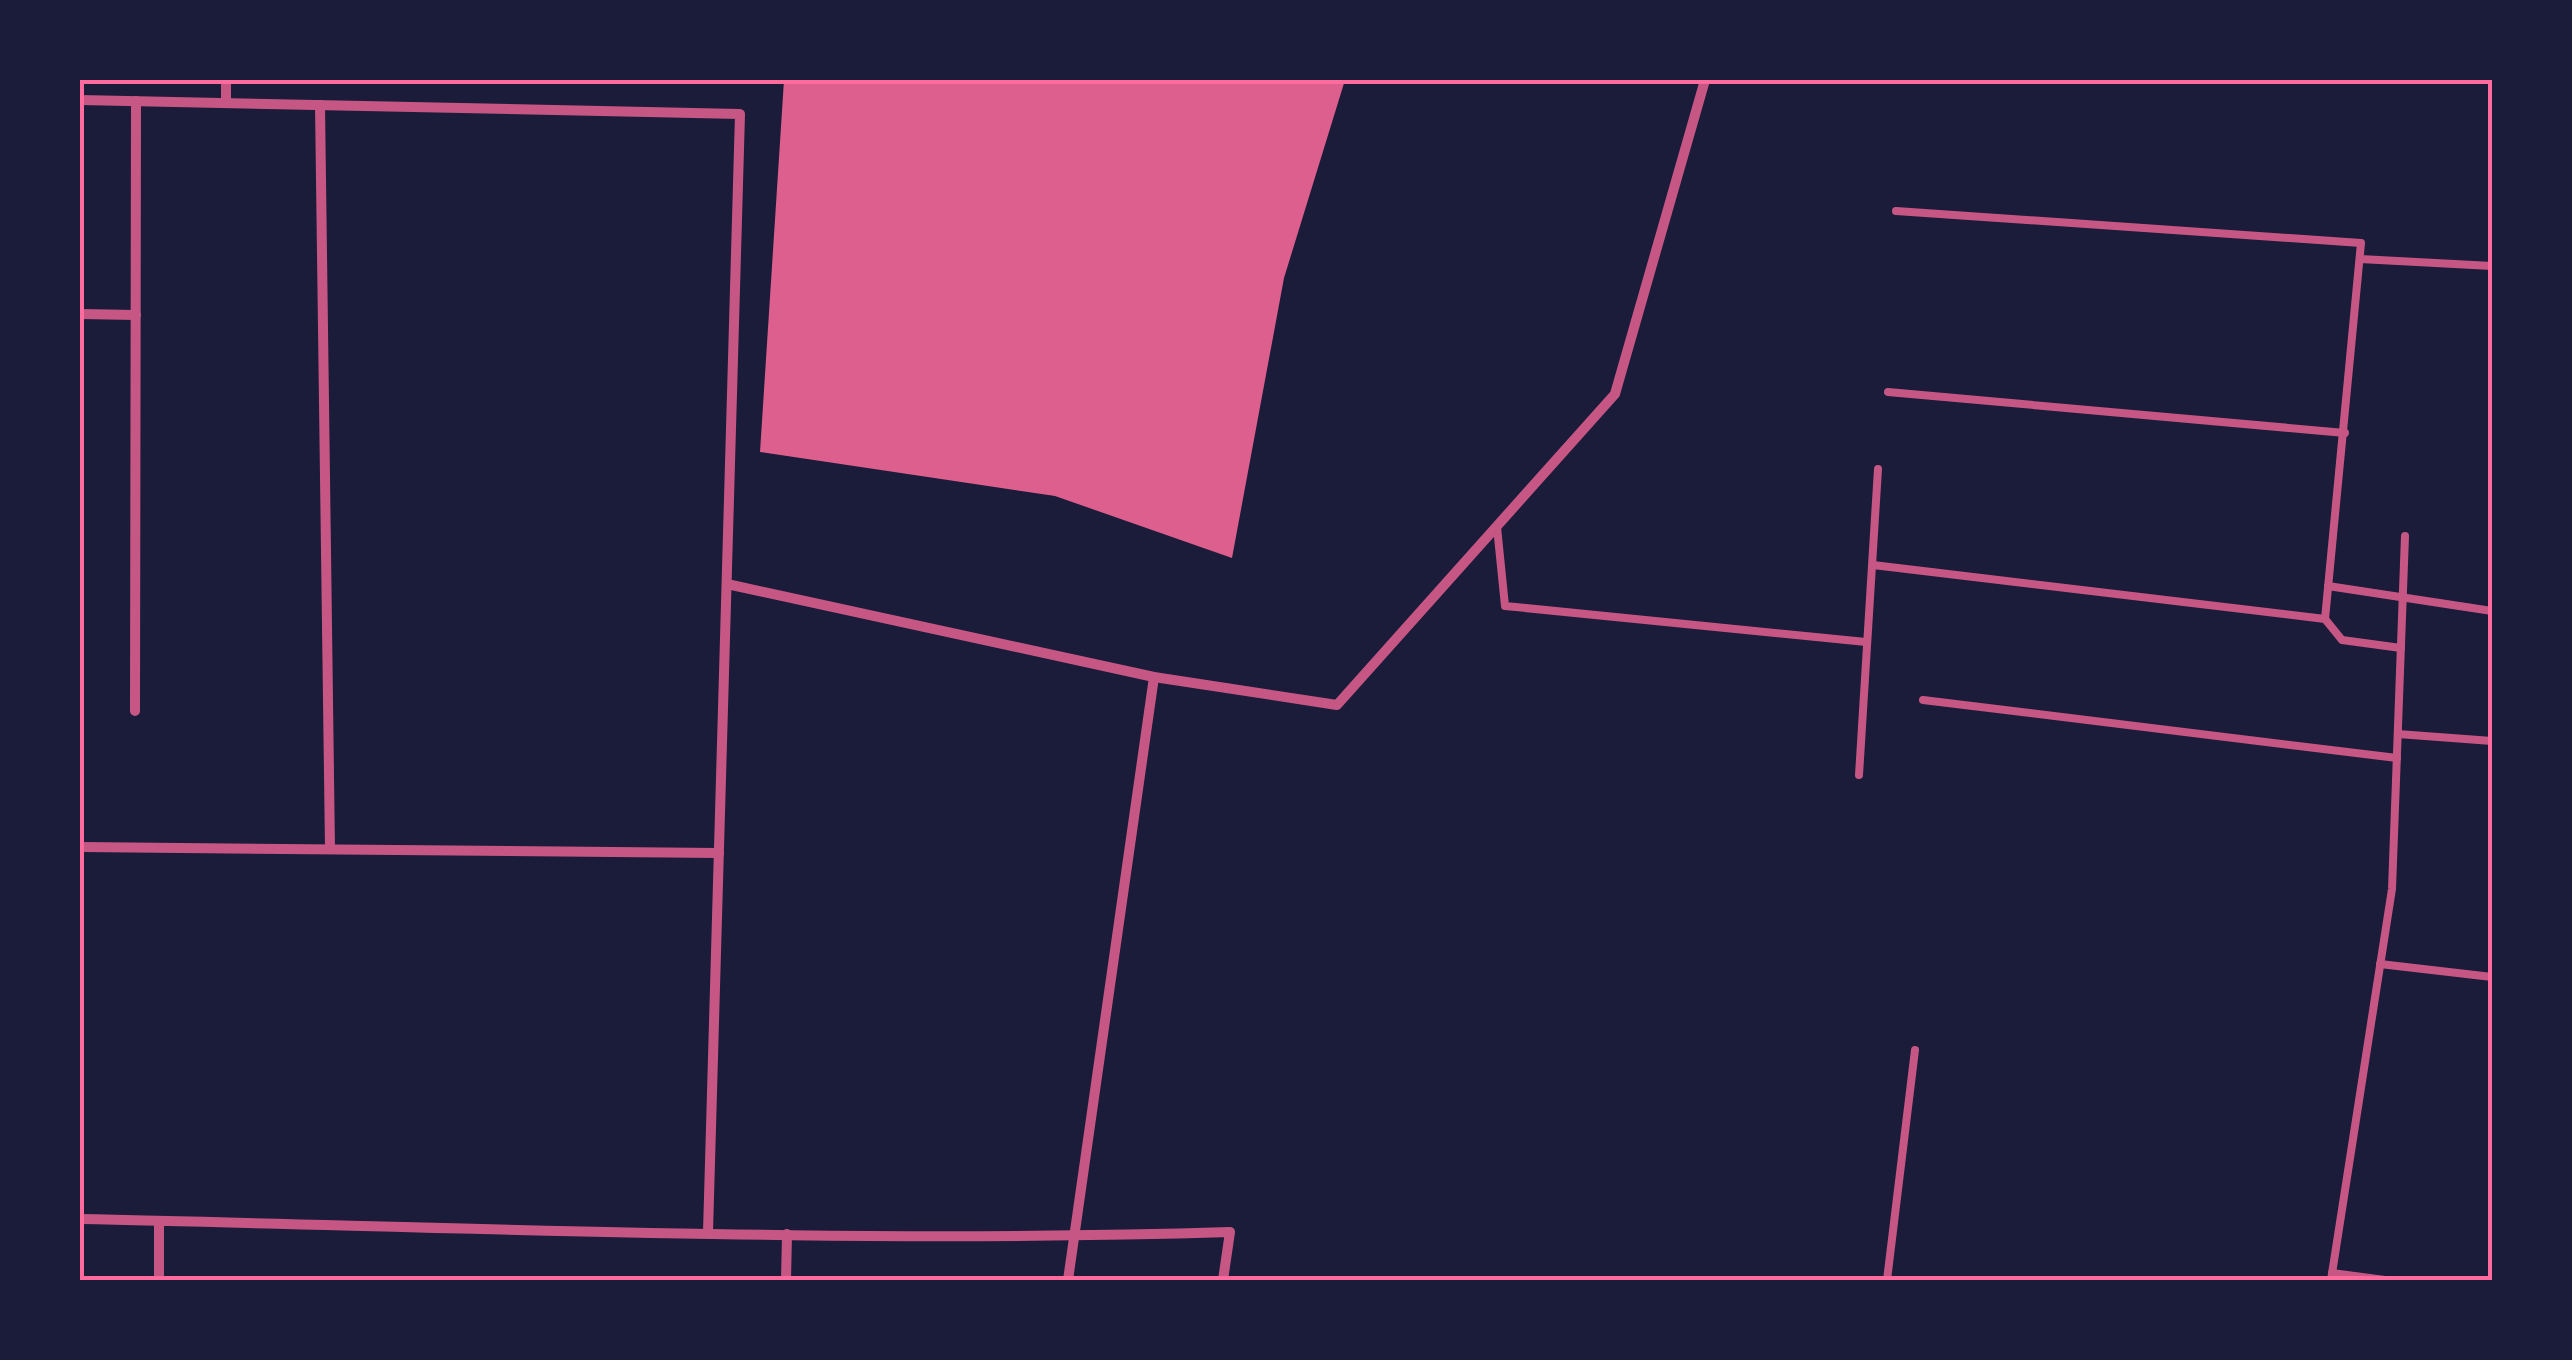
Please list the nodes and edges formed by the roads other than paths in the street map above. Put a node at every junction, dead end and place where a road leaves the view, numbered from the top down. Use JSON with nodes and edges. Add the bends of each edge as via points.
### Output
{"nodes":[{"id":1,"x":226,"y":80,"type":"edge"},
{"id":2,"x":1705,"y":80,"type":"edge"},
{"id":3,"x":80,"y":100,"type":"edge"},
{"id":4,"x":136,"y":100,"type":"junction"},
{"id":5,"x":226,"y":102,"type":"junction"},
{"id":6,"x":320,"y":105,"type":"junction"},
{"id":7,"x":1896,"y":211,"type":"dead end"},
{"id":8,"x":2360,"y":258,"type":"junction"},
{"id":9,"x":2492,"y":266,"type":"edge"},
{"id":10,"x":80,"y":314,"type":"edge"},
{"id":11,"x":136,"y":314,"type":"junction"},
{"id":12,"x":1888,"y":392,"type":"dead end"},
{"id":13,"x":2345,"y":433,"type":"junction"},
{"id":14,"x":1878,"y":468,"type":"dead end"},
{"id":15,"x":1497,"y":526,"type":"junction"},
{"id":16,"x":2405,"y":536,"type":"dead end"},
{"id":17,"x":1872,"y":565,"type":"junction"},
{"id":18,"x":727,"y":584,"type":"junction"},
{"id":19,"x":2328,"y":586,"type":"junction"},
{"id":20,"x":2403,"y":594,"type":"junction"},
{"id":21,"x":2492,"y":612,"type":"edge"},
{"id":22,"x":2324,"y":620,"type":"junction"},
{"id":23,"x":1866,"y":642,"type":"junction"},
{"id":24,"x":2401,"y":648,"type":"junction"},
{"id":25,"x":1154,"y":677,"type":"junction"},
{"id":26,"x":1923,"y":700,"type":"dead end"},
{"id":27,"x":135,"y":711,"type":"dead end"},
{"id":28,"x":2398,"y":734,"type":"junction"},
{"id":29,"x":2492,"y":741,"type":"edge"},
{"id":30,"x":2397,"y":758,"type":"junction"},
{"id":31,"x":1858,"y":776,"type":"dead end"},
{"id":32,"x":80,"y":846,"type":"edge"},
{"id":33,"x":330,"y":849,"type":"junction"},
{"id":34,"x":719,"y":853,"type":"junction"},
{"id":35,"x":2380,"y":964,"type":"junction"},
{"id":36,"x":2492,"y":977,"type":"edge"},
{"id":37,"x":1915,"y":1050,"type":"dead end"},
{"id":38,"x":80,"y":1219,"type":"edge"},
{"id":39,"x":159,"y":1220,"type":"junction"},
{"id":40,"x":708,"y":1232,"type":"junction"},
{"id":41,"x":786,"y":1234,"type":"junction"},
{"id":42,"x":1071,"y":1237,"type":"junction"},
{"id":43,"x":2331,"y":1277,"type":"edge"},
{"id":44,"x":160,"y":1280,"type":"edge"},
{"id":45,"x":786,"y":1280,"type":"edge"},
{"id":46,"x":1068,"y":1280,"type":"edge"},
{"id":47,"x":1223,"y":1280,"type":"edge"},
{"id":48,"x":1887,"y":1280,"type":"edge"},
{"id":49,"x":2385,"y":1280,"type":"edge"}],
"edges":[{"from":1,"to":5,"type":"street"},
{"from":2,"to":15,"type":"street","via":[[1615,394]]},
{"from":3,"to":4,"type":"street"},
{"from":4,"to":5,"type":"street"},
{"from":4,"to":11,"type":"street"},
{"from":5,"to":6,"type":"street"},
{"from":6,"to":18,"type":"street","via":[[740,114]]},
{"from":6,"to":33,"type":"street"},
{"from":7,"to":8,"type":"lane","via":[[2361,244]]},
{"from":8,"to":9,"type":"lane"},
{"from":8,"to":13,"type":"lane"},
{"from":10,"to":11,"type":"street"},
{"from":11,"to":27,"type":"street"},
{"from":12,"to":13,"type":"lane"},
{"from":13,"to":19,"type":"lane"},
{"from":14,"to":17,"type":"lane"},
{"from":15,"to":23,"type":"lane","via":[[1505,606]]},
{"from":15,"to":25,"type":"street","via":[[1337,705]]},
{"from":16,"to":20,"type":"lane"},
{"from":17,"to":22,"type":"lane"},
{"from":17,"to":23,"type":"lane"},
{"from":18,"to":25,"type":"street"},
{"from":18,"to":34,"type":"street"},
{"from":19,"to":20,"type":"lane"},
{"from":19,"to":22,"type":"lane"},
{"from":20,"to":21,"type":"lane"},
{"from":20,"to":24,"type":"lane"},
{"from":22,"to":24,"type":"lane","via":[[2342,640]]},
{"from":23,"to":31,"type":"lane"},
{"from":24,"to":28,"type":"lane"},
{"from":25,"to":42,"type":"street"},
{"from":26,"to":30,"type":"lane"},
{"from":28,"to":29,"type":"lane"},
{"from":28,"to":30,"type":"lane"},
{"from":30,"to":35,"type":"lane","via":[[2392,889]]},
{"from":32,"to":33,"type":"street"},
{"from":33,"to":34,"type":"street"},
{"from":34,"to":40,"type":"street"},
{"from":35,"to":36,"type":"lane"},
{"from":35,"to":43,"type":"lane"},
{"from":37,"to":48,"type":"lane"},
{"from":38,"to":39,"type":"street"},
{"from":39,"to":40,"type":"street"},
{"from":39,"to":44,"type":"street"},
{"from":40,"to":41,"type":"street"},
{"from":41,"to":42,"type":"street"},
{"from":41,"to":45,"type":"street"},
{"from":42,"to":46,"type":"street"},
{"from":42,"to":47,"type":"street","via":[[1230,1232]]},
{"from":43,"to":49,"type":"lane"}]}
